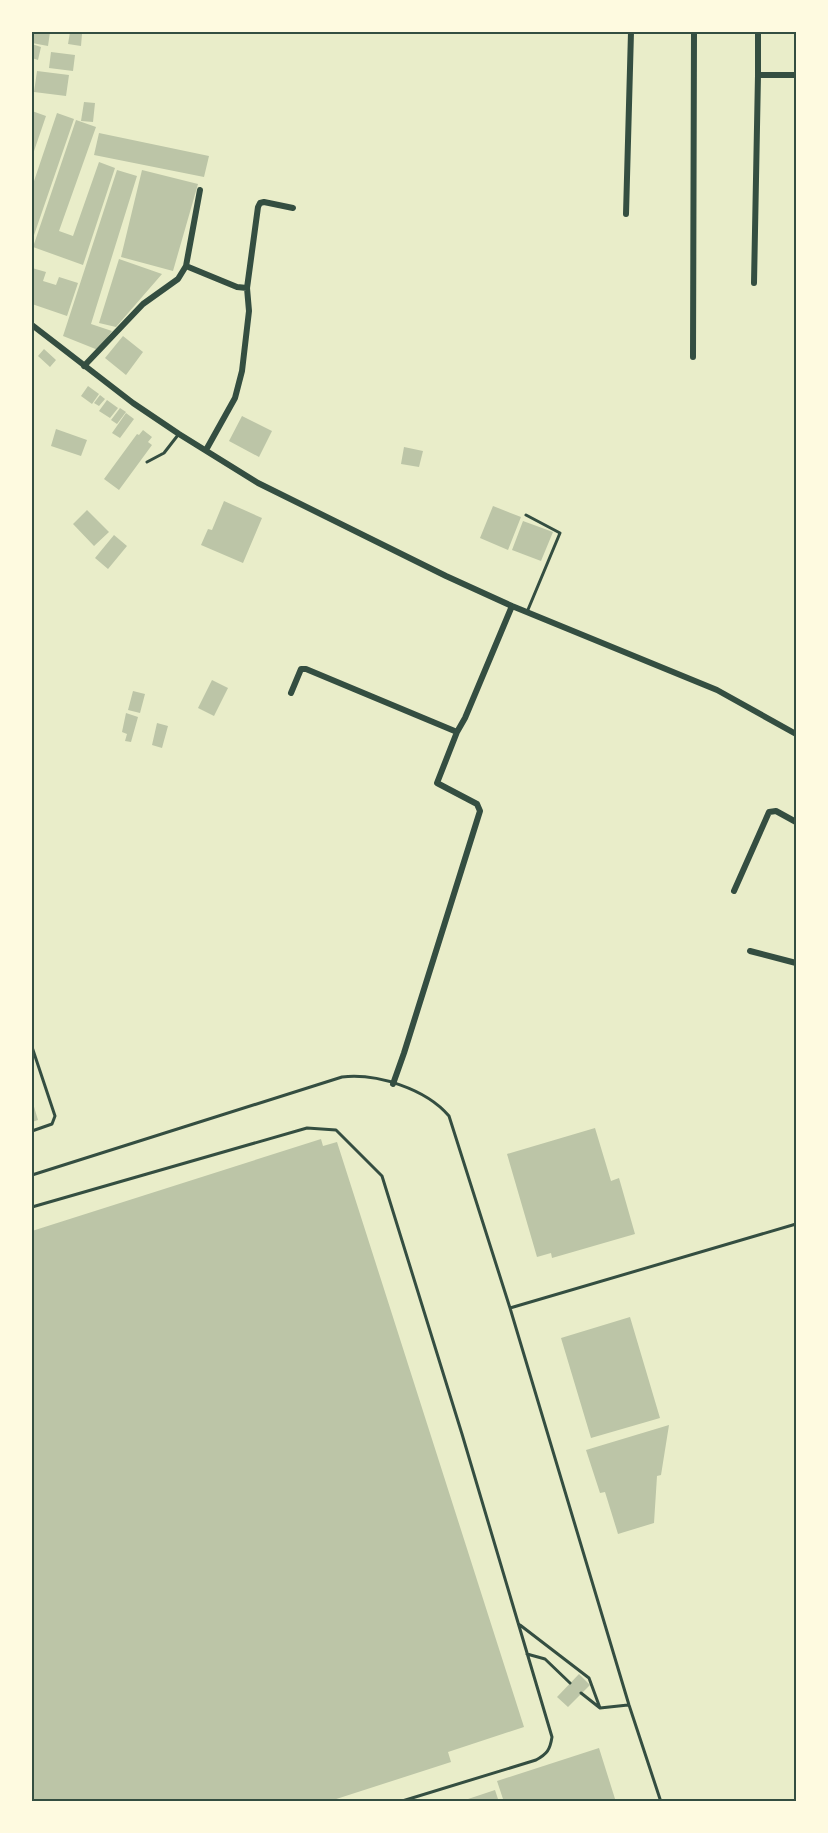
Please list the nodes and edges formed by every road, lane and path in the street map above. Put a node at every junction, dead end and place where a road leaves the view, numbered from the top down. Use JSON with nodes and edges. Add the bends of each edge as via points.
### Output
{"nodes":[{"id":1,"x":631,"y":32,"type":"edge"},
{"id":2,"x":694,"y":32,"type":"edge"},
{"id":3,"x":758,"y":32,"type":"edge"},
{"id":4,"x":758,"y":75,"type":"junction"},
{"id":5,"x":796,"y":75,"type":"edge"},
{"id":6,"x":200,"y":190,"type":"dead end"},
{"id":7,"x":293,"y":208,"type":"dead end"},
{"id":8,"x":626,"y":214,"type":"dead end"},
{"id":9,"x":186,"y":266,"type":"junction"},
{"id":10,"x":754,"y":283,"type":"dead end"},
{"id":11,"x":247,"y":288,"type":"junction"},
{"id":12,"x":32,"y":326,"type":"edge"},
{"id":13,"x":693,"y":357,"type":"dead end"},
{"id":14,"x":84,"y":366,"type":"junction"},
{"id":15,"x":179,"y":434,"type":"junction"},
{"id":16,"x":206,"y":450,"type":"junction"},
{"id":17,"x":147,"y":462,"type":"dead end"},
{"id":18,"x":526,"y":515,"type":"dead end"},
{"id":19,"x":512,"y":606,"type":"junction"},
{"id":20,"x":527,"y":612,"type":"junction"},
{"id":21,"x":291,"y":693,"type":"dead end"},
{"id":22,"x":457,"y":732,"type":"junction"},
{"id":23,"x":796,"y":734,"type":"edge"},
{"id":24,"x":796,"y":822,"type":"edge"},
{"id":25,"x":734,"y":891,"type":"dead end"},
{"id":26,"x":750,"y":951,"type":"dead end"},
{"id":27,"x":796,"y":963,"type":"edge"},
{"id":28,"x":32,"y":1047,"type":"edge"},
{"id":29,"x":393,"y":1084,"type":"junction"},
{"id":30,"x":32,"y":1131,"type":"edge"},
{"id":31,"x":32,"y":1175,"type":"edge"},
{"id":32,"x":32,"y":1207,"type":"edge"},
{"id":33,"x":796,"y":1224,"type":"edge"},
{"id":34,"x":510,"y":1308,"type":"junction"},
{"id":35,"x":518,"y":1624,"type":"junction"},
{"id":36,"x":527,"y":1654,"type":"junction"},
{"id":37,"x":570,"y":1683,"type":"dead end"},
{"id":38,"x":581,"y":1693,"type":"dead end"},
{"id":39,"x":629,"y":1705,"type":"junction"},
{"id":40,"x":600,"y":1708,"type":"junction"},
{"id":41,"x":399,"y":1802,"type":"edge"},
{"id":42,"x":661,"y":1802,"type":"edge"}],
"edges":[{"from":1,"to":8,"type":"street"},
{"from":2,"to":13,"type":"street"},
{"from":3,"to":4,"type":"street"},
{"from":4,"to":5,"type":"street"},
{"from":4,"to":10,"type":"street"},
{"from":6,"to":9,"type":"street"},
{"from":7,"to":11,"type":"street","via":[[259,204]]},
{"from":9,"to":11,"type":"street"},
{"from":9,"to":14,"type":"street","via":[[178,279],[143,304]]},
{"from":11,"to":16,"type":"street","via":[[249,311],[242,372],[235,398]]},
{"from":12,"to":14,"type":"street"},
{"from":14,"to":15,"type":"street"},
{"from":15,"to":16,"type":"street"},
{"from":15,"to":17,"type":"lane","via":[[164,453]]},
{"from":16,"to":19,"type":"street","via":[[277,492]]},
{"from":18,"to":20,"type":"lane","via":[[560,533]]},
{"from":19,"to":20,"type":"street"},
{"from":19,"to":22,"type":"street"},
{"from":20,"to":23,"type":"street","via":[[717,690]]},
{"from":21,"to":22,"type":"street","via":[[304,668]]},
{"from":22,"to":29,"type":"street","via":[[437,783],[477,804],[480,811]]},
{"from":24,"to":25,"type":"street","via":[[776,811],[769,812]]},
{"from":26,"to":27,"type":"street"},
{"from":28,"to":30,"type":"lane","via":[[55,1116],[52,1124]]},
{"from":29,"to":31,"type":"lane","via":[[357,1075],[342,1077]]},
{"from":29,"to":34,"type":"lane","via":[[414,1090],[440,1106],[448,1116]]},
{"from":32,"to":35,"type":"lane","via":[[307,1128],[336,1130],[382,1176]]},
{"from":33,"to":34,"type":"lane"},
{"from":34,"to":39,"type":"lane"},
{"from":35,"to":36,"type":"lane"},
{"from":35,"to":40,"type":"lane","via":[[589,1678]]},
{"from":36,"to":37,"type":"lane","via":[[545,1659]]},
{"from":36,"to":41,"type":"lane","via":[[552,1737],[546,1754]]},
{"from":38,"to":40,"type":"lane"},
{"from":39,"to":40,"type":"lane"},
{"from":39,"to":42,"type":"lane"}]}
